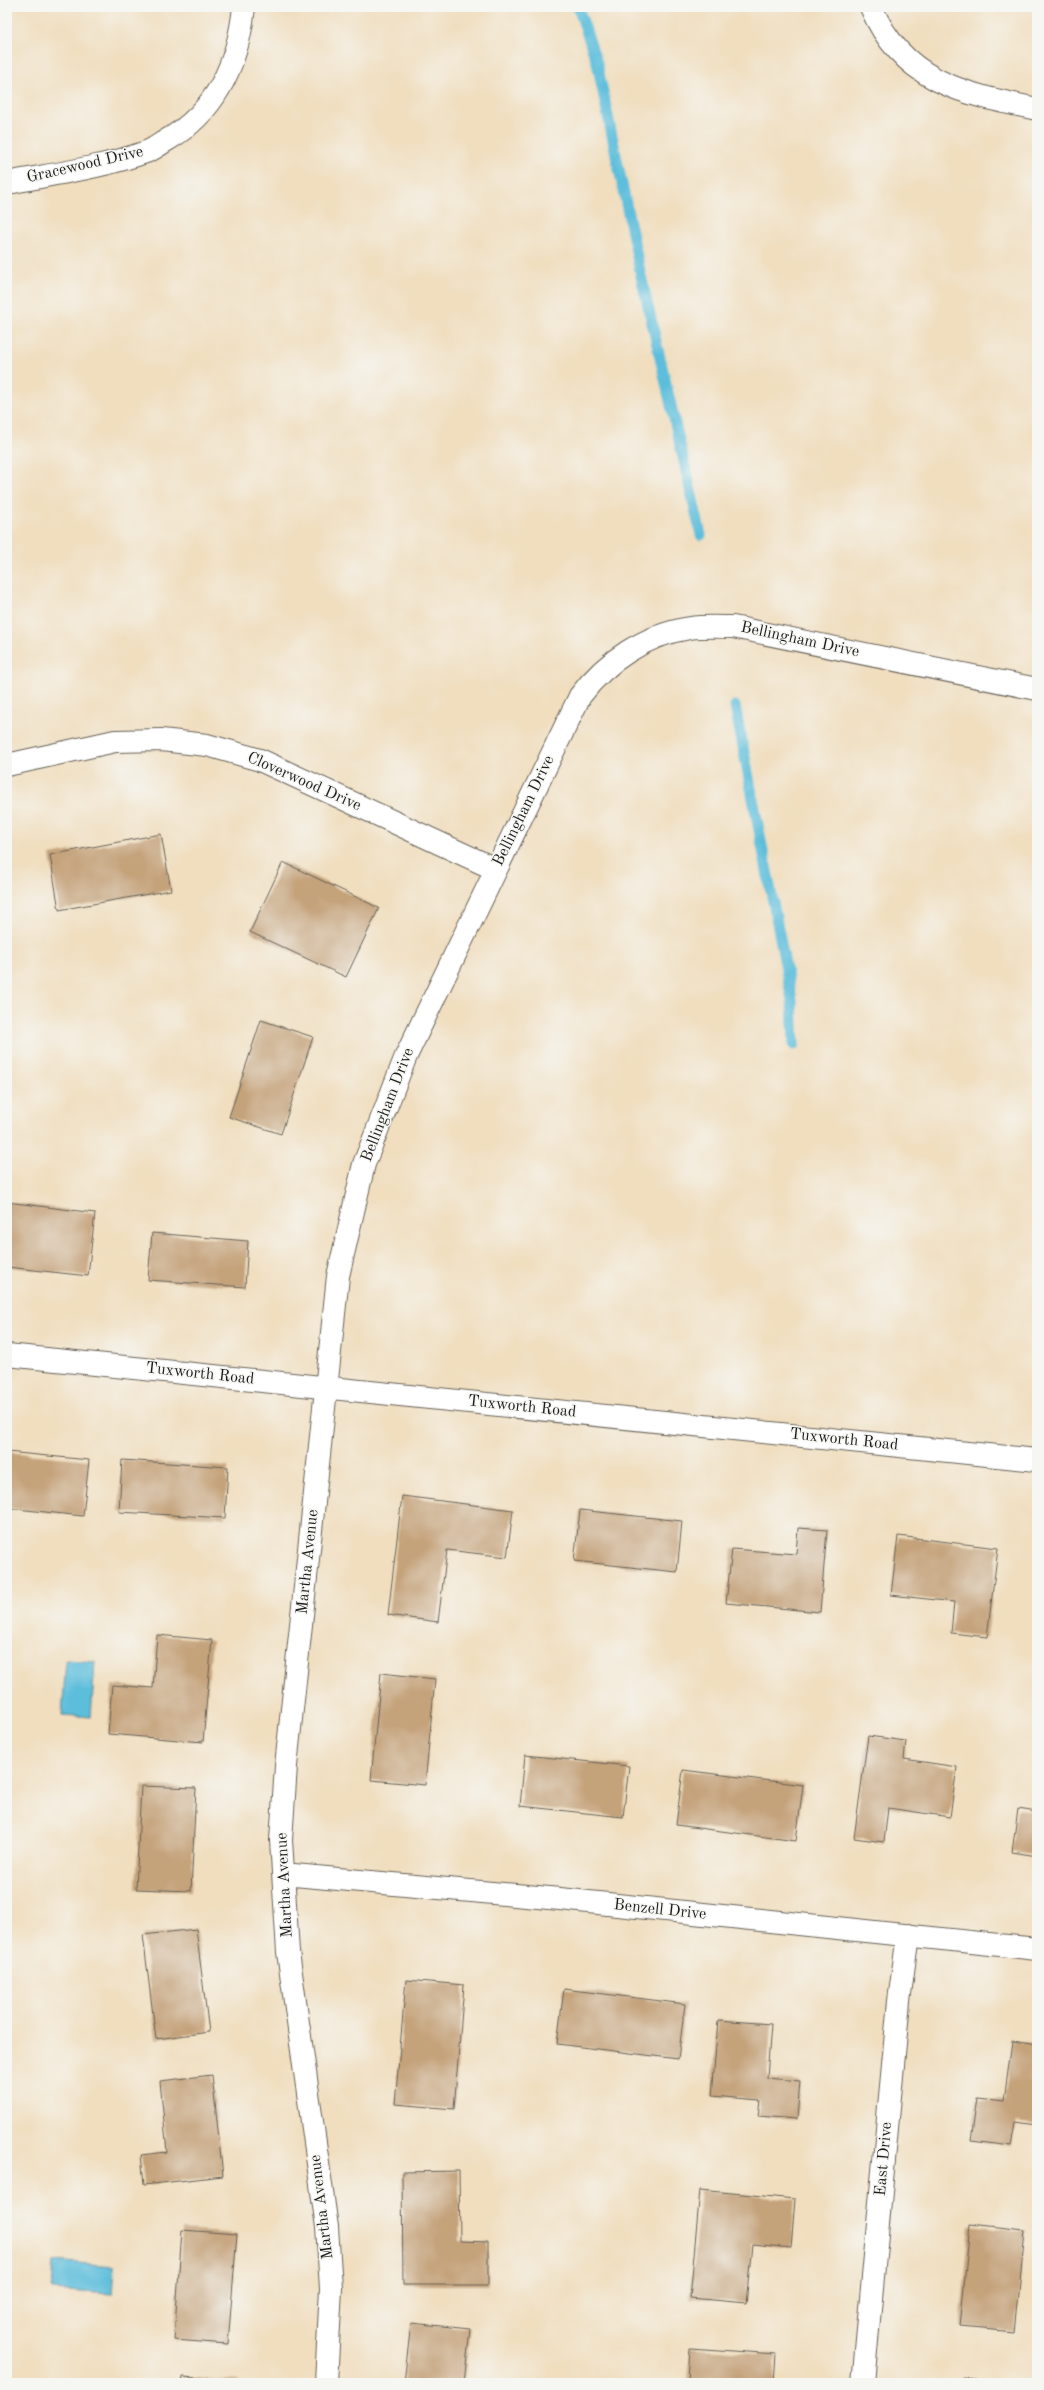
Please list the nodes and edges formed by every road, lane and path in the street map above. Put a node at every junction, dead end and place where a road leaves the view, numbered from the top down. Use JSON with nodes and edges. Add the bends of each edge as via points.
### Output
{"nodes":[{"id":1,"x":244,"y":7,"type":"edge"},
{"id":2,"x":871,"y":7,"type":"edge"},
{"id":3,"x":1037,"y":109,"type":"edge"},
{"id":4,"x":7,"y":183,"type":"edge"},
{"id":5,"x":1037,"y":689,"type":"edge"},
{"id":6,"x":7,"y":765,"type":"edge"},
{"id":7,"x":495,"y":869,"type":"junction"},
{"id":8,"x":7,"y":1354,"type":"edge"},
{"id":9,"x":327,"y":1386,"type":"junction"},
{"id":10,"x":1037,"y":1460,"type":"edge"},
{"id":11,"x":283,"y":1874,"type":"junction"},
{"id":12,"x":908,"y":1935,"type":"junction"},
{"id":13,"x":1037,"y":1949,"type":"edge"},
{"id":14,"x":326,"y":2383,"type":"edge"},
{"id":15,"x":863,"y":2383,"type":"edge"}],
"edges":[{"from":1,"to":4,"type":"street","name":"Gracewood Drive","via":[[241,36],[230,68],[207,108],[186,129],[148,152],[94,167]]},
{"from":2,"to":3,"type":"street","via":[[888,37],[909,62],[940,83],[973,96]]},
{"from":5,"to":7,"type":"street","name":"Bellingham Drive","via":[[733,627],[690,628],[653,638],[623,654],[598,673],[580,696]]},
{"from":6,"to":7,"type":"street","name":"Cloverwood Drive","via":[[69,749],[115,741],[161,740],[207,745],[260,760]]},
{"from":7,"to":9,"type":"street","name":"Bellingham Drive","via":[[406,1056],[364,1164],[338,1276]]},
{"from":8,"to":9,"type":"street","name":"Tuxworth Road"},
{"from":9,"to":10,"type":"street","name":"Tuxworth Road"},
{"from":9,"to":11,"type":"street","name":"Martha Avenue","via":[[286,1766],[281,1840]]},
{"from":11,"to":12,"type":"street","name":"Benzell Drive","via":[[560,1899]]},
{"from":11,"to":14,"type":"street","name":"Martha Avenue","via":[[288,1952],[326,2227],[330,2288]]},
{"from":12,"to":13,"type":"street","name":"Benzell Drive"},
{"from":12,"to":15,"type":"street","name":"East Drive","via":[[898,2009]]}]}
